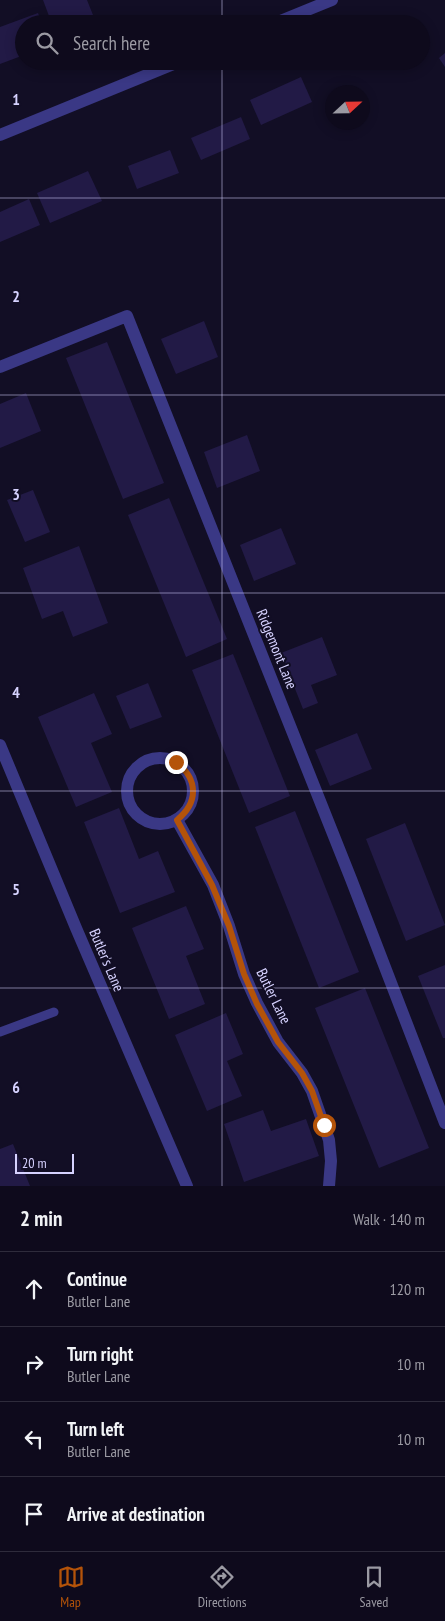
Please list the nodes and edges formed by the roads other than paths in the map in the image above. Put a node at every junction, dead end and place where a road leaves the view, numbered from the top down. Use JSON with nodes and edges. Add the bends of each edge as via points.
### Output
{"nodes":[{"id":1,"x":332,"y":0,"type":"edge"},
{"id":2,"x":295,"y":15,"type":"edge"},
{"id":3,"x":159,"y":70,"type":"edge"},
{"id":4,"x":0,"y":135,"type":"edge"},
{"id":5,"x":0,"y":368,"type":"edge"},
{"id":6,"x":0,"y":745,"type":"edge"},
{"id":7,"x":177,"y":820,"type":"junction"},
{"id":8,"x":54,"y":1012,"type":"dead end"},
{"id":9,"x":0,"y":1032,"type":"edge"},
{"id":10,"x":445,"y":1123,"type":"edge"},
{"id":11,"x":187,"y":1186,"type":"edge"},
{"id":12,"x":330,"y":1186,"type":"edge"}],
"edges":[{"from":1,"to":2,"type":"street"},
{"from":3,"to":4,"type":"street"},
{"from":5,"to":10,"type":"street","name":"Ridgemont Lane","via":[[127,316],[352,879]]},
{"from":6,"to":11,"type":"street","name":"Butler's Lane"},
{"from":7,"to":7,"type":"street","via":[[192,802],[192,782],[184,768],[164,758],[150,759],[137,766],[127,785],[133,810],[153,824]]},
{"from":7,"to":12,"type":"street","name":"Butler Lane","via":[[212,885],[257,1004],[278,1042],[312,1091],[329,1140]]},
{"from":8,"to":9,"type":"lane"}]}
